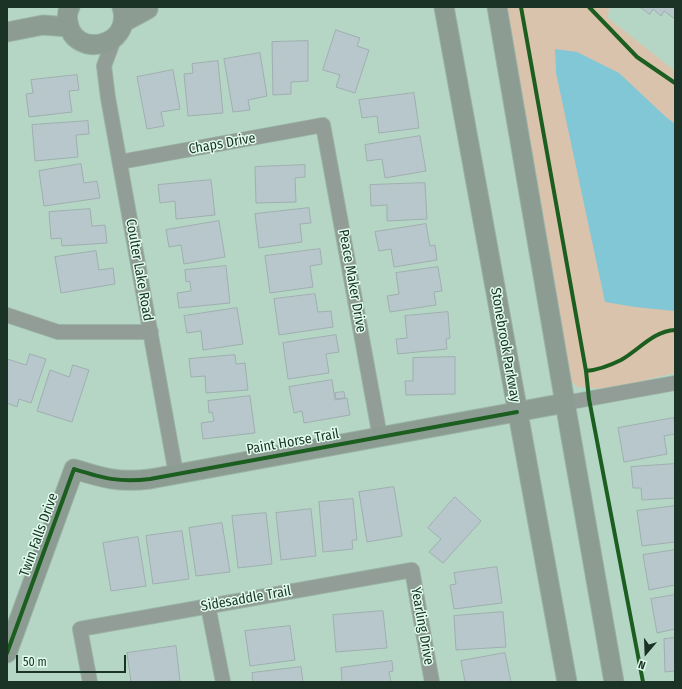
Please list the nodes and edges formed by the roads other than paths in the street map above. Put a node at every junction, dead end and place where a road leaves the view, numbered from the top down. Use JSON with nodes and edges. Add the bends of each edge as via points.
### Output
{"nodes":[{"id":1,"x":444,"y":7,"type":"edge"},
{"id":2,"x":497,"y":7,"type":"edge"},
{"id":3,"x":137,"y":10,"type":"edge"},
{"id":4,"x":69,"y":15,"type":"edge"},
{"id":5,"x":7,"y":32,"type":"edge"},
{"id":6,"x":114,"y":39,"type":"junction"},
{"id":7,"x":90,"y":44,"type":"junction"},
{"id":8,"x":104,"y":66,"type":"junction"},
{"id":9,"x":324,"y":125,"type":"joint"},
{"id":10,"x":120,"y":162,"type":"junction"},
{"id":11,"x":7,"y":315,"type":"edge"},
{"id":12,"x":151,"y":332,"type":"junction"},
{"id":13,"x":675,"y":382,"type":"edge"},
{"id":14,"x":565,"y":403,"type":"junction"},
{"id":15,"x":517,"y":412,"type":"junction"},
{"id":16,"x":380,"y":437,"type":"junction"},
{"id":17,"x":74,"y":469,"type":"joint"},
{"id":18,"x":176,"y":474,"type":"junction"},
{"id":19,"x":412,"y":570,"type":"joint"},
{"id":20,"x":208,"y":606,"type":"junction"},
{"id":21,"x":7,"y":653,"type":"edge"},
{"id":22,"x":90,"y":682,"type":"edge"},
{"id":23,"x":223,"y":682,"type":"edge"},
{"id":24,"x":432,"y":682,"type":"edge"},
{"id":25,"x":567,"y":682,"type":"edge"},
{"id":26,"x":614,"y":682,"type":"edge"}],
"edges":[{"from":1,"to":15,"type":"main road","name":"Stonebrook Parkway"},
{"from":2,"to":14,"type":"main road"},
{"from":3,"to":6,"type":"main road"},
{"from":4,"to":5,"type":"main road","via":[[43,25]]},
{"from":4,"to":7,"type":"main road","via":[[73,34],[80,41]]},
{"from":6,"to":7,"type":"main road","via":[[105,44]]},
{"from":6,"to":8,"type":"street","name":"Coulter Lake Road"},
{"from":7,"to":8,"type":"street","name":"Coulter Lake Road"},
{"from":8,"to":10,"type":"street","name":"Coulter Lake Road"},
{"from":9,"to":10,"type":"street","name":"Chaps Drive"},
{"from":9,"to":16,"type":"street","name":"Peace Maker Drive"},
{"from":10,"to":12,"type":"street","name":"Coulter Lake Road"},
{"from":11,"to":12,"type":"street","via":[[58,332]]},
{"from":12,"to":18,"type":"street","name":"Coulter Lake Road"},
{"from":13,"to":14,"type":"street"},
{"from":14,"to":15,"type":"main road","name":"Paint Horse Trail"},
{"from":14,"to":26,"type":"main road"},
{"from":15,"to":16,"type":"main road","name":"Paint Horse Trail"},
{"from":15,"to":25,"type":"main road","name":"Stonebrook Parkway"},
{"from":16,"to":18,"type":"main road","name":"Paint Horse Trail"},
{"from":17,"to":18,"type":"main road","name":"Paint Horse Trail","via":[[104,478],[131,481]]},
{"from":17,"to":21,"type":"main road","name":"Twin Falls Drive"},
{"from":19,"to":20,"type":"street","name":"Sidesaddle Trail"},
{"from":19,"to":24,"type":"street","name":"Yearling Drive"},
{"from":20,"to":22,"type":"street","name":"Sidesaddle Trail","via":[[80,629]]},
{"from":20,"to":23,"type":"street"}]}
